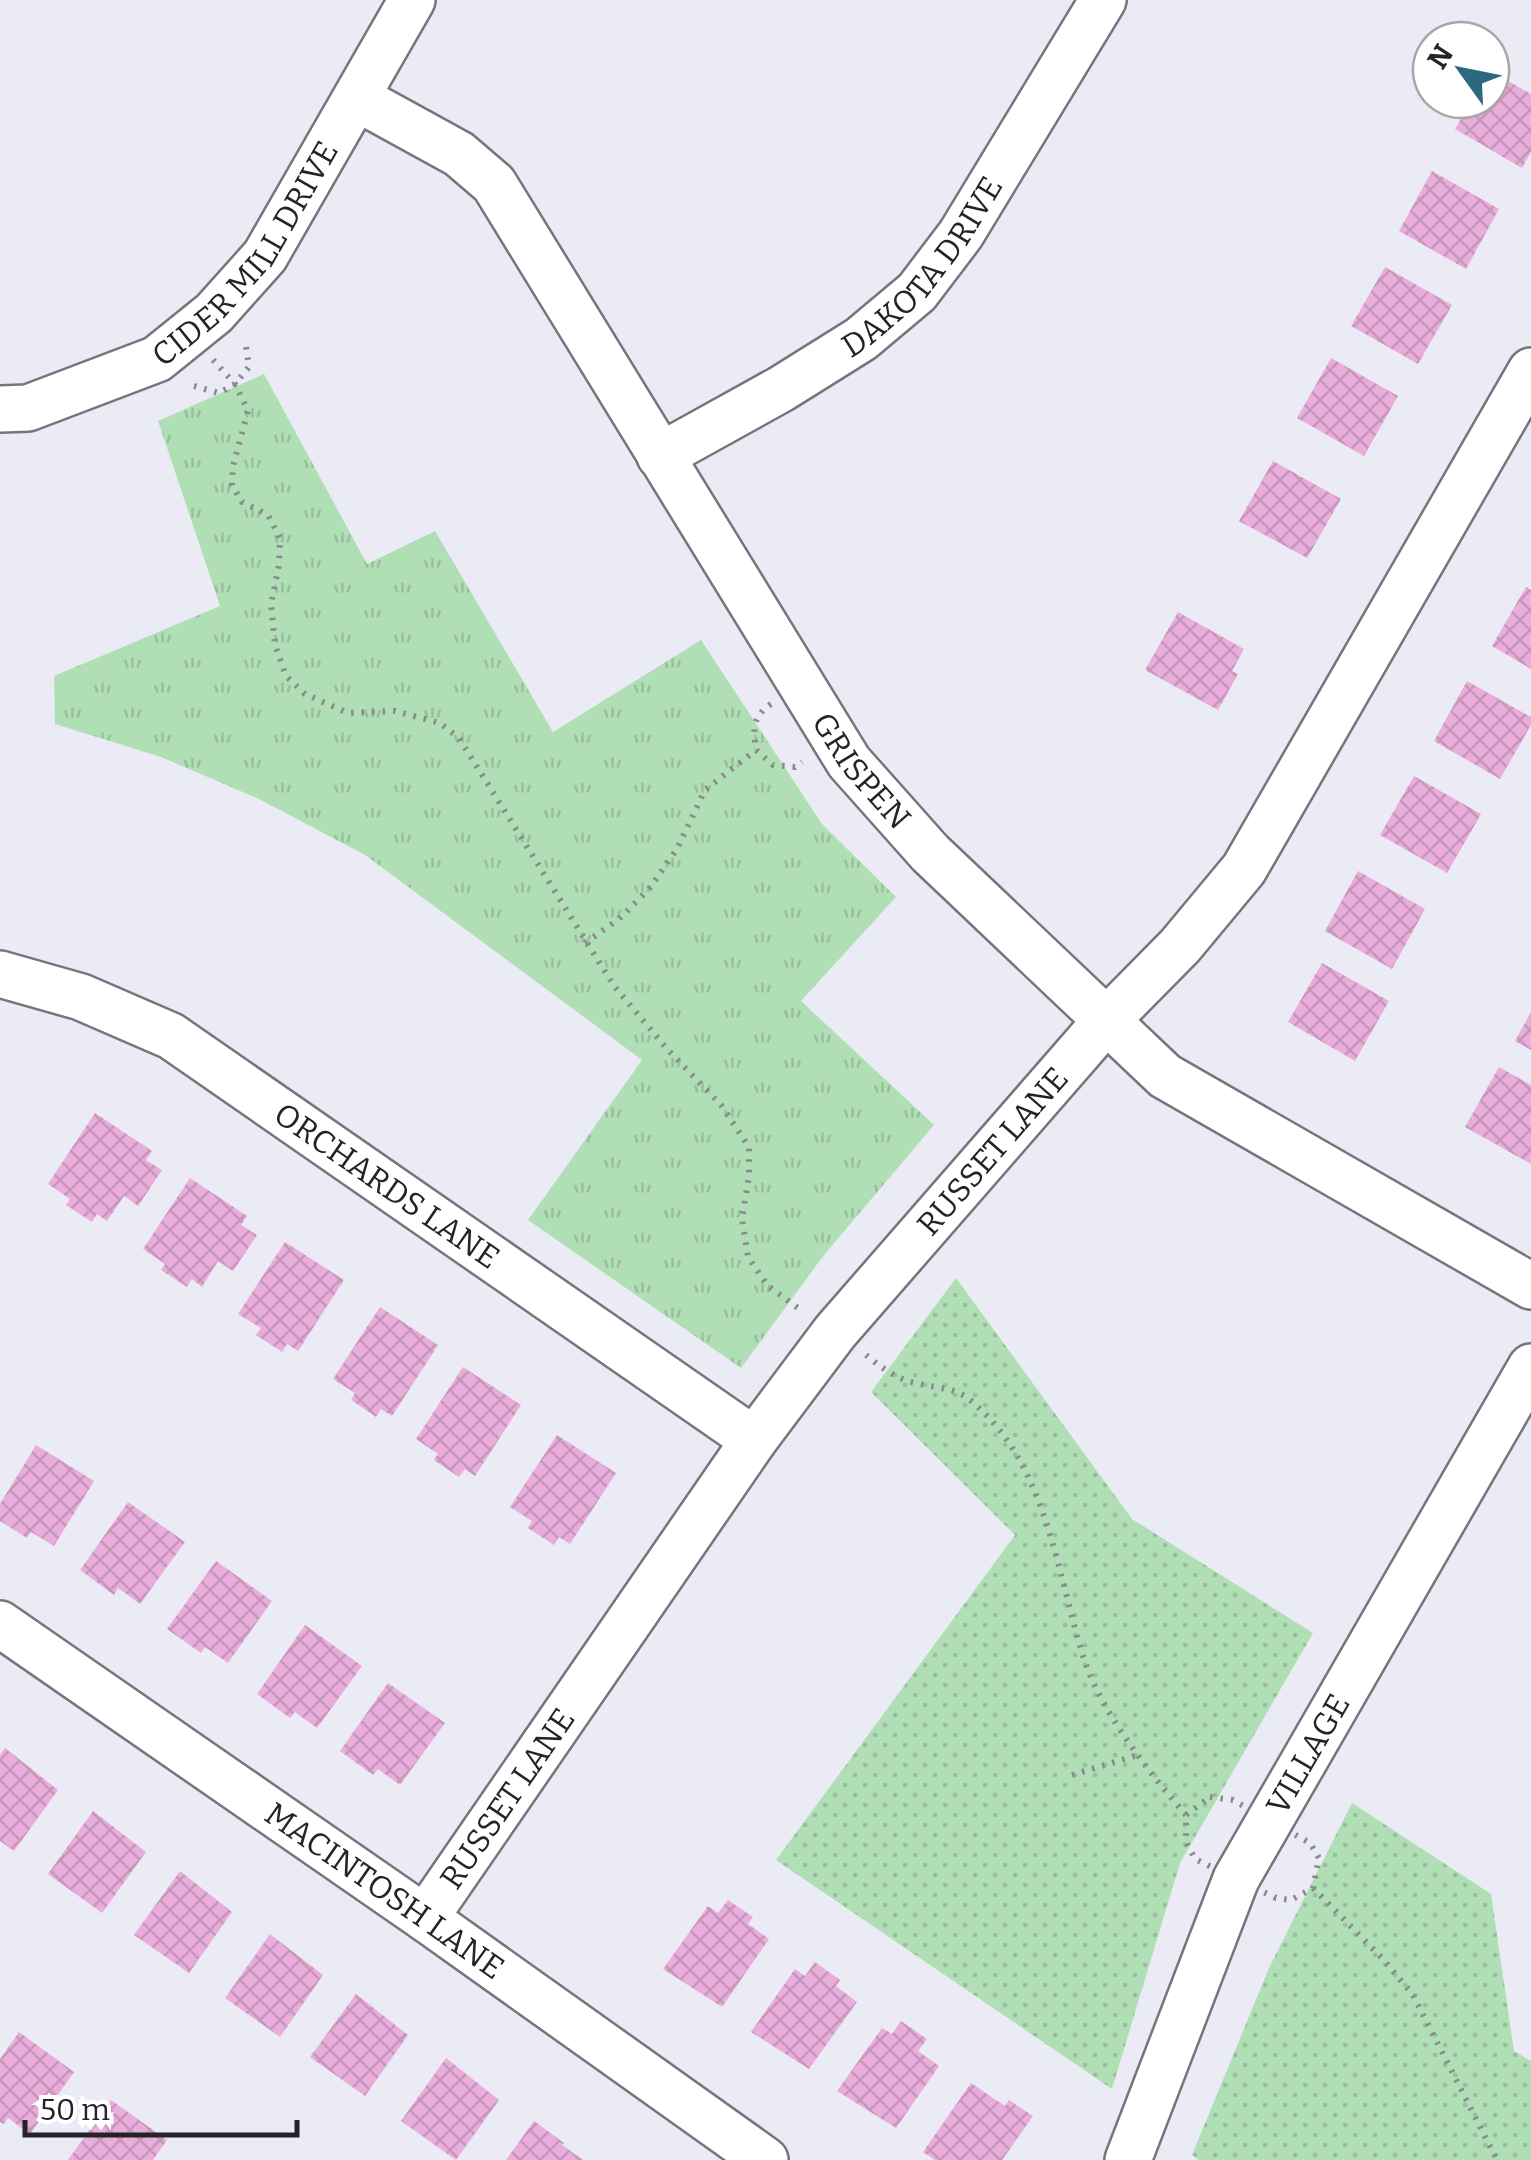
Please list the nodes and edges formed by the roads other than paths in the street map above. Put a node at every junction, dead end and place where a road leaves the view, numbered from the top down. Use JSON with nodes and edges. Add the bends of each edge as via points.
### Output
{"nodes":[{"id":1,"x":412,"y":0,"type":"edge"},
{"id":2,"x":1103,"y":0,"type":"edge"},
{"id":3,"x":357,"y":98,"type":"junction"},
{"id":4,"x":1531,"y":370,"type":"edge"},
{"id":5,"x":0,"y":409,"type":"edge"},
{"id":6,"x":660,"y":456,"type":"junction"},
{"id":7,"x":0,"y":974,"type":"edge"},
{"id":8,"x":1105,"y":1022,"type":"junction"},
{"id":9,"x":1531,"y":1286,"type":"edge"},
{"id":10,"x":1531,"y":1367,"type":"edge"},
{"id":11,"x":754,"y":1440,"type":"junction"},
{"id":12,"x":0,"y":1624,"type":"edge"},
{"id":13,"x":425,"y":1918,"type":"junction"},
{"id":14,"x":765,"y":2160,"type":"edge"},
{"id":15,"x":1128,"y":2160,"type":"edge"}],
"edges":[{"from":1,"to":3,"type":"street","name":"CIDER MILL DRIVE"},
{"from":2,"to":6,"type":"street","name":"DAKOTA DRIVE","via":[[961,234],[917,292],[861,338]]},
{"from":3,"to":5,"type":"street","name":"CIDER MILL DRIVE","via":[[265,256],[214,313],[157,359],[28,408]]},
{"from":3,"to":6,"type":"street","name":"GRISPEN","via":[[459,154],[494,184]]},
{"from":4,"to":8,"type":"street","name":"RUSSET LANE","via":[[1244,868]]},
{"from":6,"to":8,"type":"street","name":"GRISPEN","via":[[849,762],[930,853]]},
{"from":7,"to":11,"type":"street","name":"ORCHARDS LANE","via":[[80,997],[171,1036]]},
{"from":8,"to":9,"type":"street","name":"GRISPEN","via":[[1166,1076]]},
{"from":8,"to":11,"type":"street","name":"RUSSET LANE","via":[[835,1332]]},
{"from":10,"to":15,"type":"street","name":"VILLAGE","via":[[1236,1879]]},
{"from":11,"to":13,"type":"street","name":"RUSSET LANE"},
{"from":12,"to":13,"type":"street","name":"MACINTOSH LANE"},
{"from":13,"to":14,"type":"street","name":"MACINTOSH LANE"}]}
